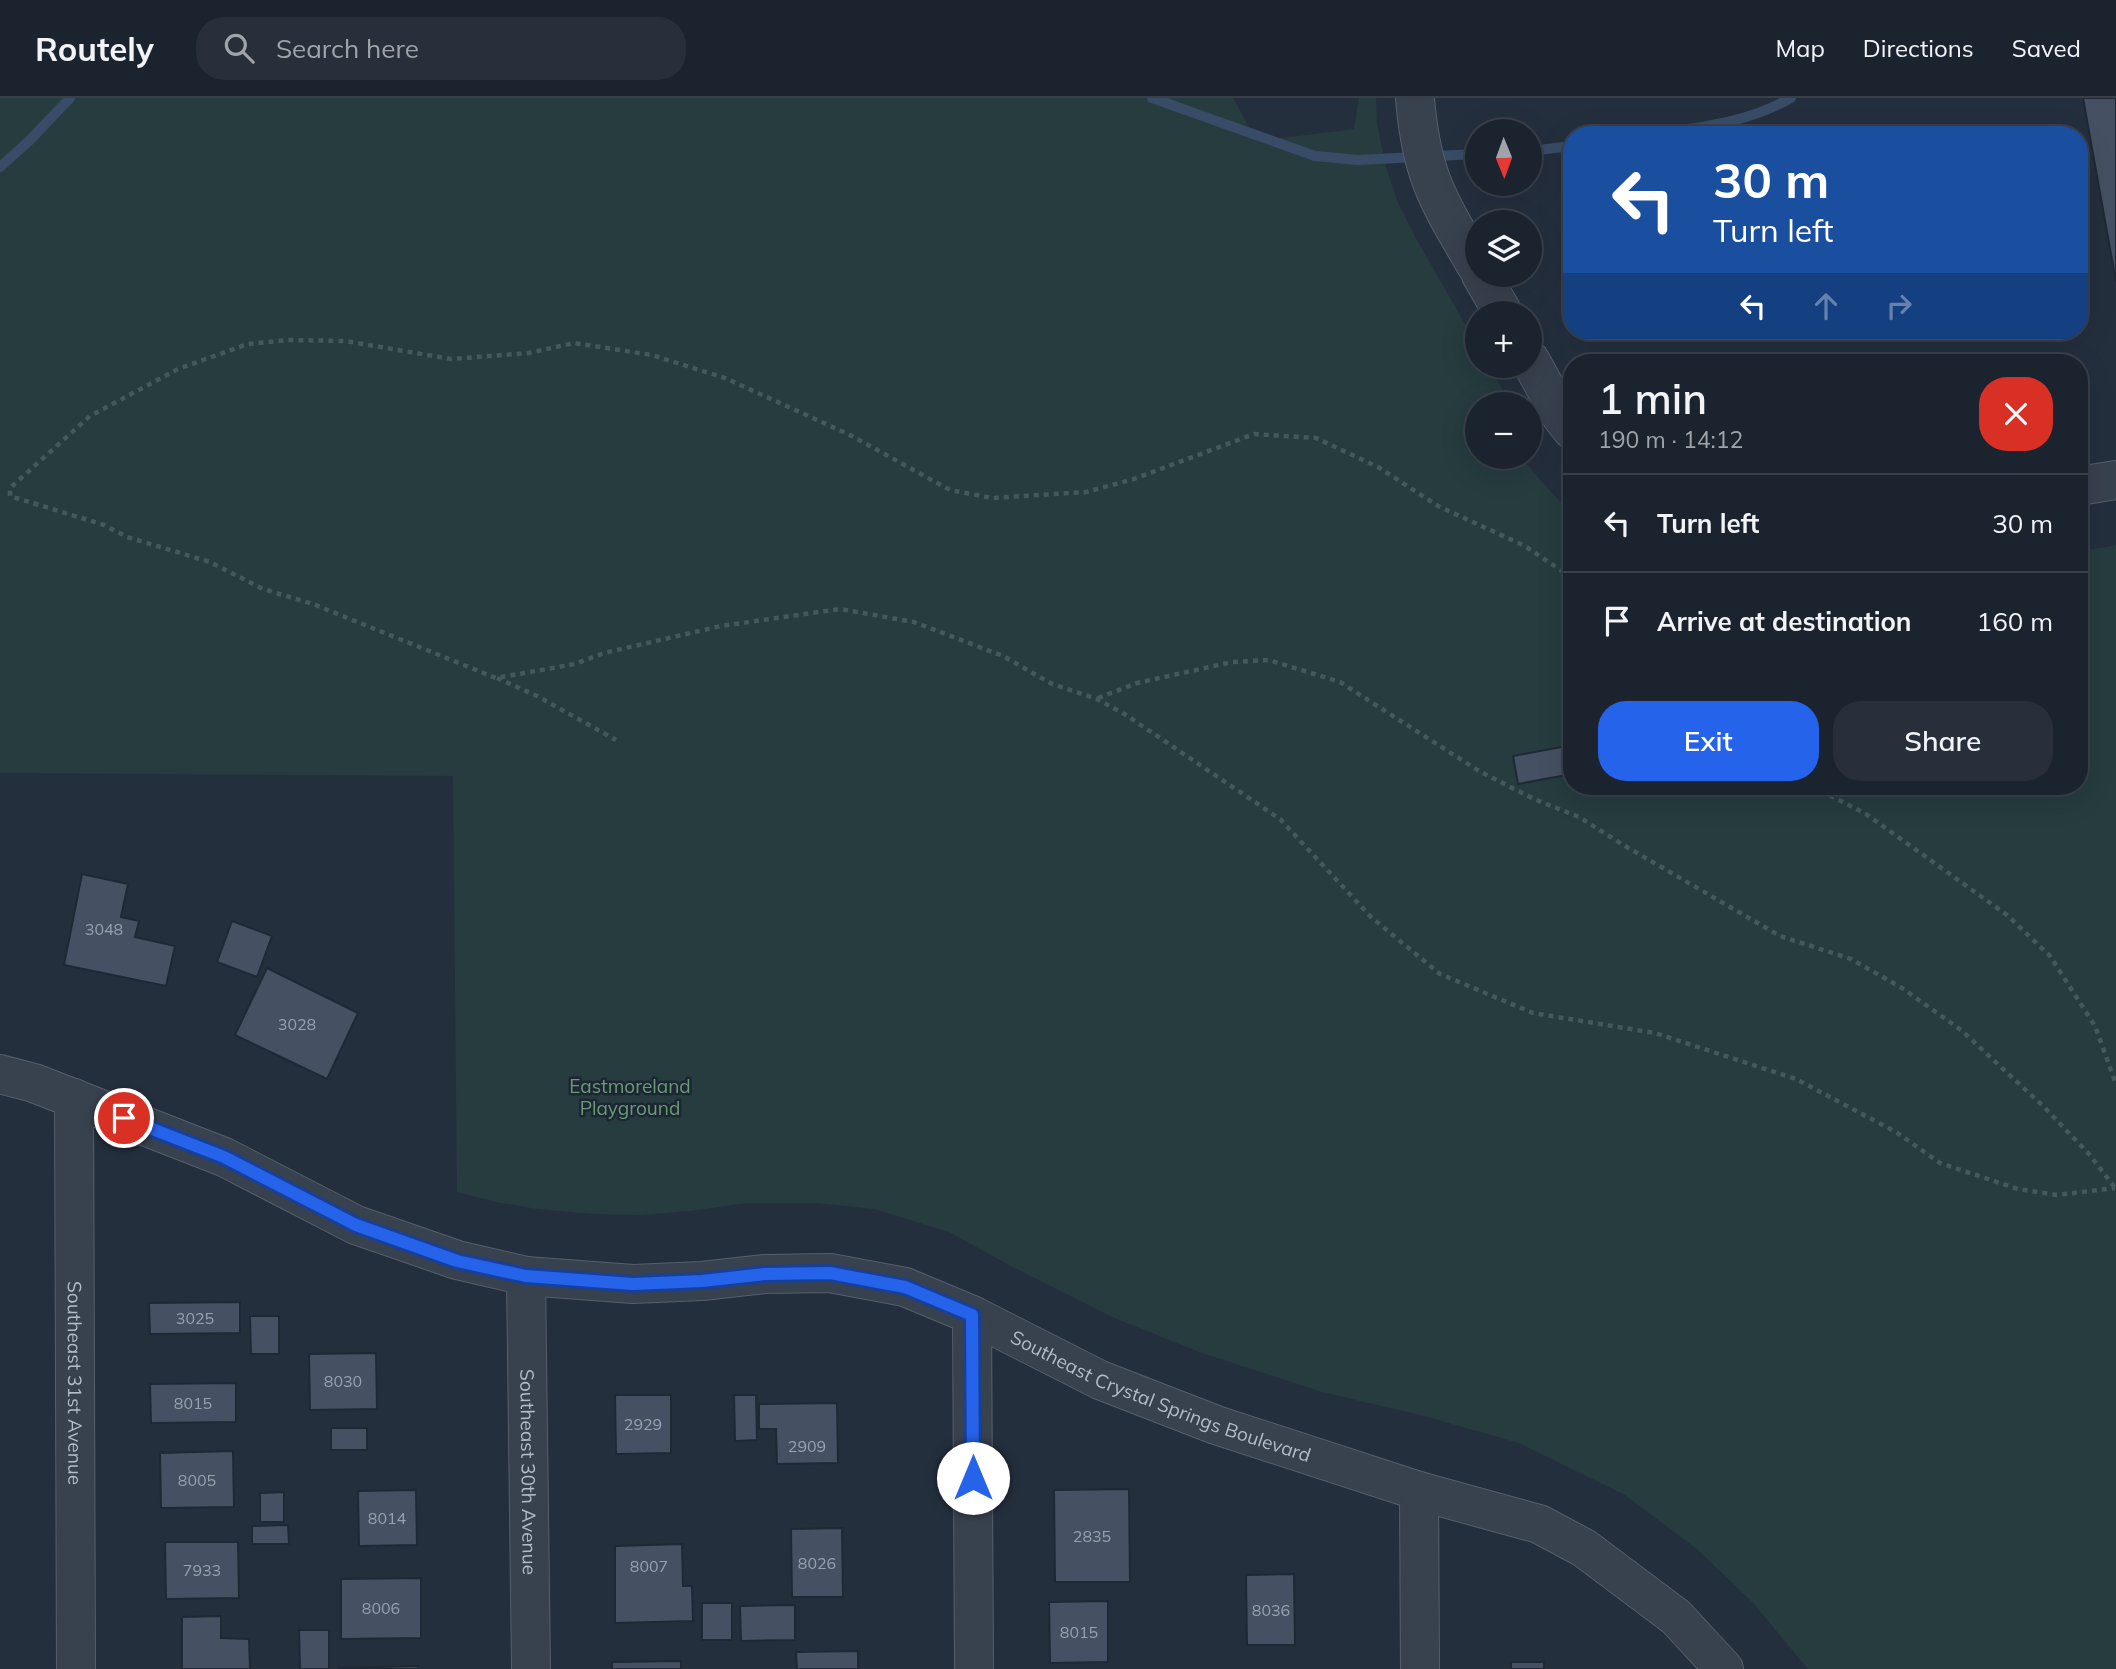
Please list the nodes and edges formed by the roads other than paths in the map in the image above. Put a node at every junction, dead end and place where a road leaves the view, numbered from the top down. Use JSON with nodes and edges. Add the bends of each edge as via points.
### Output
{"nodes":[{"id":1,"x":1415,"y":98,"type":"edge"},
{"id":2,"x":1465,"y":245,"type":"edge"},
{"id":3,"x":1540,"y":378,"type":"edge"},
{"id":4,"x":1563,"y":419,"type":"edge"},
{"id":5,"x":2116,"y":480,"type":"edge"},
{"id":6,"x":2088,"y":485,"type":"edge"},
{"id":7,"x":0,"y":1074,"type":"edge"},
{"id":8,"x":74,"y":1098,"type":"junction"},
{"id":9,"x":526,"y":1276,"type":"junction"},
{"id":10,"x":972,"y":1315,"type":"junction"},
{"id":11,"x":1419,"y":1491,"type":"junction"},
{"id":12,"x":76,"y":1669,"type":"edge"},
{"id":13,"x":531,"y":1669,"type":"edge"},
{"id":14,"x":974,"y":1669,"type":"edge"},
{"id":15,"x":1420,"y":1669,"type":"edge"},
{"id":16,"x":1724,"y":1669,"type":"edge"}],
"edges":[{"from":1,"to":2,"type":"street","via":[[1429,175]]},
{"from":3,"to":4,"type":"street"},
{"from":5,"to":6,"type":"street"},
{"from":7,"to":8,"type":"street","name":"Southeast Crystal Springs Boulevard"},
{"from":8,"to":9,"type":"street","name":"Southeast Crystal Springs Boulevard","via":[[224,1157],[356,1225],[457,1261]]},
{"from":8,"to":12,"type":"street","name":"Southeast 31st Avenue"},
{"from":9,"to":10,"type":"street","name":"Southeast Crystal Springs Boulevard","via":[[633,1284],[830,1273],[905,1287]]},
{"from":9,"to":13,"type":"street","name":"Southeast 30th Avenue"},
{"from":10,"to":11,"type":"street","name":"Southeast Crystal Springs Boulevard","via":[[1100,1380],[1216,1425]]},
{"from":10,"to":14,"type":"street"},
{"from":11,"to":15,"type":"street"},
{"from":11,"to":16,"type":"street","name":"Southeast Crystal Springs Boulevard","via":[[1539,1524],[1584,1548],[1676,1617]]}]}
